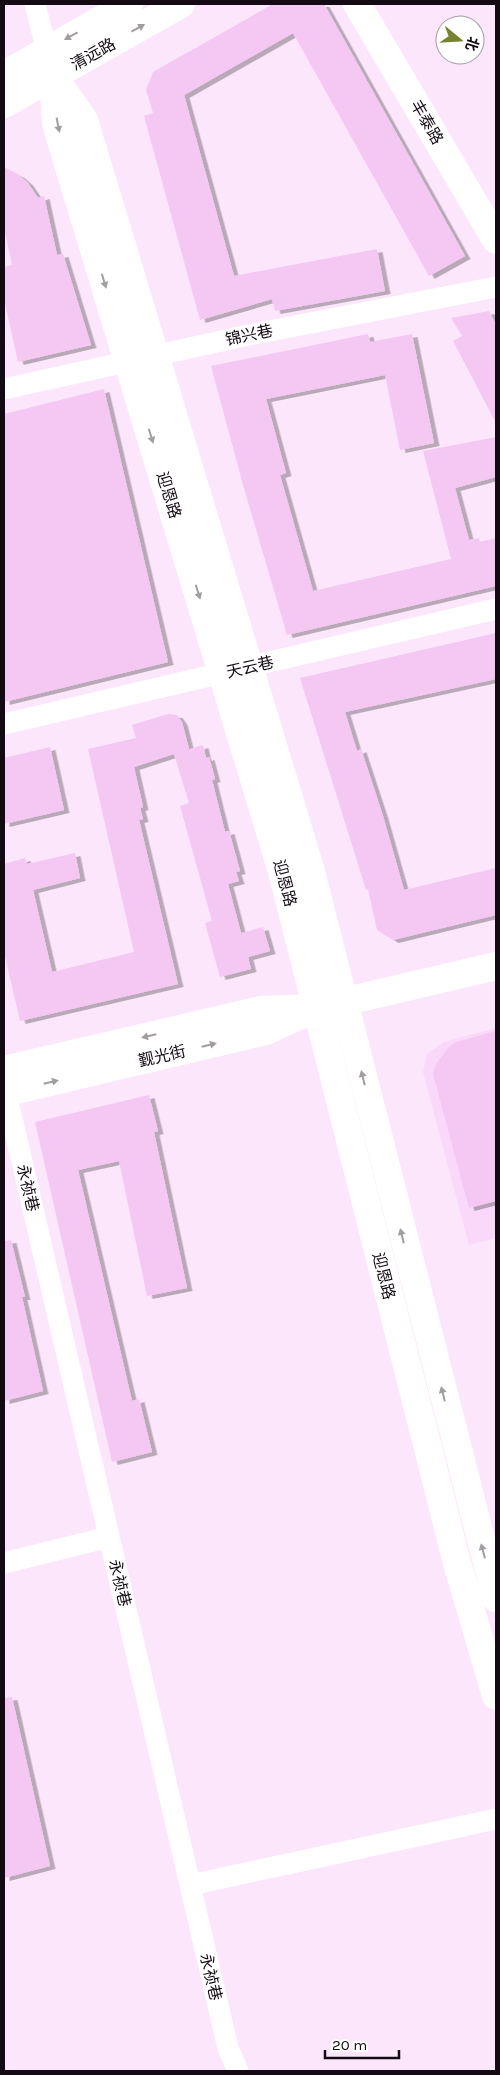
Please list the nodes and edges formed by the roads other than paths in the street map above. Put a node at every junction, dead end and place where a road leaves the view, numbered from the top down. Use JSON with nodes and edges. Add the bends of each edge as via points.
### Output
{"nodes":[{"id":1,"x":35,"y":4,"type":"edge"},
{"id":2,"x":129,"y":4,"type":"edge"},
{"id":3,"x":181,"y":4,"type":"edge"},
{"id":4,"x":357,"y":4,"type":"edge"},
{"id":5,"x":47,"y":50,"type":"junction"},
{"id":6,"x":4,"y":75,"type":"edge"},
{"id":7,"x":53,"y":76,"type":"junction"},
{"id":8,"x":4,"y":104,"type":"edge"},
{"id":9,"x":496,"y":240,"type":"edge"},
{"id":10,"x":496,"y":287,"type":"edge"},
{"id":11,"x":155,"y":356,"type":"junction"},
{"id":12,"x":128,"y":362,"type":"junction"},
{"id":13,"x":4,"y":389,"type":"edge"},
{"id":14,"x":496,"y":609,"type":"edge"},
{"id":15,"x":250,"y":668,"type":"junction"},
{"id":16,"x":222,"y":674,"type":"junction"},
{"id":17,"x":4,"y":724,"type":"edge"},
{"id":18,"x":496,"y":966,"type":"edge"},
{"id":19,"x":344,"y":1001,"type":"junction"},
{"id":20,"x":317,"y":1008,"type":"junction"},
{"id":21,"x":5,"y":1085,"type":"edge"},
{"id":22,"x":109,"y":1537,"type":"junction"},
{"id":23,"x":4,"y":1563,"type":"edge"},
{"id":24,"x":496,"y":1598,"type":"edge"},
{"id":25,"x":496,"y":1696,"type":"edge"},
{"id":26,"x":496,"y":1819,"type":"edge"},
{"id":27,"x":190,"y":1885,"type":"junction"},
{"id":28,"x":238,"y":2071,"type":"edge"}],
"edges":[{"from":1,"to":5,"type":"street","name":"迎恩路"},
{"from":2,"to":5,"type":"street","name":"清远路","one_way":true},
{"from":7,"to":3,"type":"street","name":"清远路","one_way":true},
{"from":4,"to":9,"type":"street","name":"丰泰路"},
{"from":5,"to":6,"type":"street","name":"清远路"},
{"from":5,"to":7,"type":"street","name":"迎恩路"},
{"from":7,"to":8,"type":"street","name":"清远路"},
{"from":7,"to":11,"type":"street","name":"迎恩路","via":[[84,120]]},
{"from":7,"to":12,"type":"street","name":"迎恩路","one_way":true,"via":[[56,124]]},
{"from":10,"to":11,"type":"street","name":"锦兴巷"},
{"from":11,"to":12,"type":"street","name":"锦兴巷"},
{"from":11,"to":15,"type":"street","name":"迎恩路"},
{"from":12,"to":13,"type":"street","name":"锦兴巷"},
{"from":12,"to":16,"type":"street","name":"迎恩路","one_way":true},
{"from":14,"to":15,"type":"street","name":"天云巷"},
{"from":15,"to":16,"type":"street","name":"天云巷"},
{"from":15,"to":19,"type":"street","name":"迎恩路","via":[[310,868]]},
{"from":16,"to":17,"type":"street","name":"天云巷"},
{"from":16,"to":20,"type":"street","name":"迎恩路","via":[[283,875]]},
{"from":18,"to":19,"type":"street","name":"觐光街"},
{"from":19,"to":20,"type":"street","name":"觐光街"},
{"from":24,"to":19,"type":"street","name":"迎恩路","one_way":true},
{"from":20,"to":21,"type":"street","name":"觐光街","via":[[261,1010]]},
{"from":20,"to":25,"type":"street","name":"迎恩路","via":[[457,1563]]},
{"from":21,"to":22,"type":"street","name":"永祯巷"},
{"from":22,"to":23,"type":"street"},
{"from":22,"to":27,"type":"street","name":"永祯巷"},
{"from":26,"to":27,"type":"street"},
{"from":27,"to":28,"type":"street","name":"永祯巷","via":[[228,2048]]}]}
